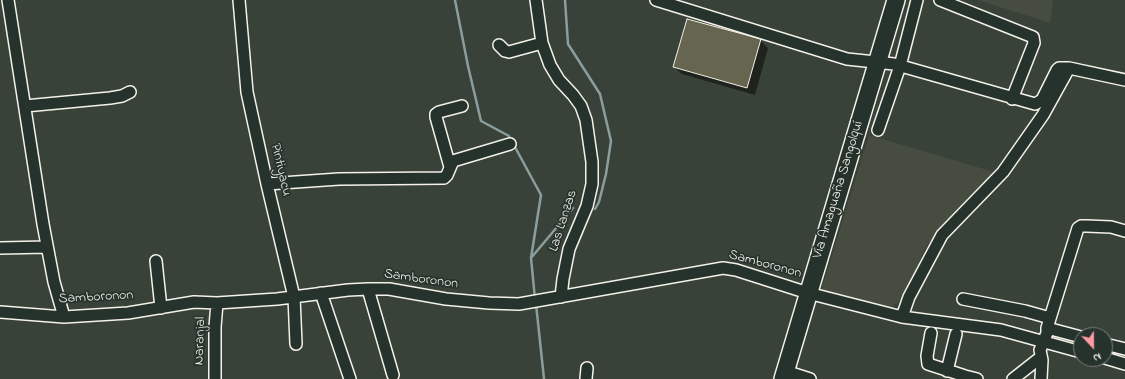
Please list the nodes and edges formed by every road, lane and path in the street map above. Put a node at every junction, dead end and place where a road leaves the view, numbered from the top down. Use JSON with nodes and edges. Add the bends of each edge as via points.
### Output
{"nodes":[{"id":1,"x":8,"y":0,"type":"edge"},
{"id":2,"x":239,"y":0,"type":"edge"},
{"id":3,"x":536,"y":0,"type":"edge"},
{"id":4,"x":656,"y":0,"type":"edge"},
{"id":5,"x":896,"y":0,"type":"edge"},
{"id":6,"x":917,"y":0,"type":"edge"},
{"id":7,"x":940,"y":0,"type":"edge"},
{"id":8,"x":542,"y":42,"type":"junction"},
{"id":9,"x":499,"y":45,"type":"dead end"},
{"id":10,"x":878,"y":62,"type":"junction"},
{"id":11,"x":900,"y":66,"type":"junction"},
{"id":12,"x":1069,"y":68,"type":"junction"},
{"id":13,"x":1125,"y":80,"type":"edge"},
{"id":14,"x":130,"y":92,"type":"dead end"},
{"id":15,"x":1012,"y":99,"type":"junction"},
{"id":16,"x":25,"y":106,"type":"junction"},
{"id":17,"x":462,"y":106,"type":"dead end"},
{"id":18,"x":878,"y":130,"type":"dead end"},
{"id":19,"x":510,"y":144,"type":"dead end"},
{"id":20,"x":450,"y":166,"type":"junction"},
{"id":21,"x":267,"y":184,"type":"junction"},
{"id":22,"x":1125,"y":231,"type":"edge"},
{"id":23,"x":47,"y":247,"type":"junction"},
{"id":24,"x":0,"y":248,"type":"edge"},
{"id":25,"x":156,"y":261,"type":"dead end"},
{"id":26,"x":368,"y":289,"type":"junction"},
{"id":27,"x":808,"y":293,"type":"junction"},
{"id":28,"x":321,"y":294,"type":"junction"},
{"id":29,"x":294,"y":297,"type":"junction"},
{"id":30,"x":558,"y":298,"type":"junction"},
{"id":31,"x":963,"y":299,"type":"dead end"},
{"id":32,"x":217,"y":303,"type":"junction"},
{"id":33,"x":161,"y":308,"type":"junction"},
{"id":34,"x":0,"y":312,"type":"edge"},
{"id":35,"x":64,"y":317,"type":"junction"},
{"id":36,"x":902,"y":317,"type":"junction"},
{"id":37,"x":1049,"y":323,"type":"junction"},
{"id":38,"x":931,"y":333,"type":"dead end"},
{"id":39,"x":956,"y":334,"type":"dead end"},
{"id":40,"x":1073,"y":334,"type":"edge"},
{"id":41,"x":1043,"y":341,"type":"junction"},
{"id":42,"x":296,"y":344,"type":"dead end"},
{"id":43,"x":1113,"y":346,"type":"edge"},
{"id":44,"x":1125,"y":349,"type":"edge"},
{"id":45,"x":1073,"y":350,"type":"edge"},
{"id":46,"x":1041,"y":357,"type":"junction"},
{"id":47,"x":1113,"y":360,"type":"edge"},
{"id":48,"x":1125,"y":364,"type":"edge"},
{"id":49,"x":947,"y":371,"type":"junction"},
{"id":50,"x":393,"y":375,"type":"dead end"},
{"id":51,"x":784,"y":375,"type":"edge"},
{"id":52,"x":215,"y":379,"type":"edge"},
{"id":53,"x":350,"y":379,"type":"edge"},
{"id":54,"x":810,"y":379,"type":"edge"},
{"id":55,"x":977,"y":379,"type":"edge"},
{"id":56,"x":1012,"y":379,"type":"edge"},
{"id":57,"x":1041,"y":379,"type":"edge"}],
"edges":[{"from":1,"to":16,"type":"street"},
{"from":2,"to":21,"type":"street","name":"Pintiyacu","via":[[247,92]]},
{"from":3,"to":8,"type":"street","name":"Las Lanzas"},
{"from":4,"to":10,"type":"street","via":[[847,59]]},
{"from":5,"to":10,"type":"highway","name":"Vía Amaguaña Sangolquí"},
{"from":6,"to":11,"type":"street"},
{"from":7,"to":15,"type":"street","via":[[1033,37],[1034,43]]},
{"from":8,"to":9,"type":"street","via":[[509,52]]},
{"from":8,"to":30,"type":"street","name":"Las Lanzas","via":[[553,72],[581,106],[586,120],[592,162],[592,184],[587,206],[569,248]]},
{"from":10,"to":11,"type":"street"},
{"from":10,"to":27,"type":"highway","name":"Vía Amaguaña Sangolquí"},
{"from":11,"to":15,"type":"street"},
{"from":11,"to":18,"type":"street"},
{"from":12,"to":13,"type":"street"},
{"from":12,"to":15,"type":"street","via":[[1057,70],[1039,103]]},
{"from":12,"to":36,"type":"street","via":[[1043,115],[1003,172],[942,235],[908,297]]},
{"from":14,"to":16,"type":"street","via":[[110,98]]},
{"from":16,"to":23,"type":"street"},
{"from":17,"to":20,"type":"street","via":[[436,114]]},
{"from":19,"to":20,"type":"street","via":[[459,159]]},
{"from":20,"to":21,"type":"street","via":[[444,178],[339,179]]},
{"from":21,"to":29,"type":"street","name":"Pintiyacu"},
{"from":22,"to":37,"type":"street","via":[[1111,227],[1078,228]]},
{"from":23,"to":24,"type":"street"},
{"from":23,"to":35,"type":"street"},
{"from":25,"to":33,"type":"street"},
{"from":26,"to":28,"type":"street","name":"Samboronon"},
{"from":26,"to":30,"type":"street","name":"Samboronon","via":[[388,289],[446,300],[489,303],[519,304]]},
{"from":26,"to":50,"type":"street"},
{"from":27,"to":30,"type":"street","name":"Samboronon","via":[[723,268]]},
{"from":27,"to":36,"type":"street","name":"Samboronon"},
{"from":27,"to":51,"type":"highway","name":"Vía Amaguaña Sangolquí"},
{"from":28,"to":29,"type":"street","name":"Samboronon"},
{"from":28,"to":53,"type":"street"},
{"from":29,"to":32,"type":"street","name":"Samboronon"},
{"from":29,"to":42,"type":"street","name":"Pintiyacu"},
{"from":31,"to":37,"type":"street","via":[[1025,311]]},
{"from":32,"to":33,"type":"street","name":"Samboronon","via":[[194,302]]},
{"from":32,"to":52,"type":"street","name":"Naranjal"},
{"from":33,"to":35,"type":"street","name":"Samboronon","via":[[128,314]]},
{"from":34,"to":35,"type":"street","name":"Samboronon"},
{"from":36,"to":41,"type":"street","name":"Samboronon","via":[[1001,330]]},
{"from":37,"to":40,"type":"street"},
{"from":37,"to":41,"type":"street"},
{"from":38,"to":49,"type":"street","via":[[927,362],[930,366]]},
{"from":39,"to":49,"type":"street"},
{"from":41,"to":45,"type":"street","name":"Samboronon"},
{"from":41,"to":46,"type":"street"},
{"from":43,"to":44,"type":"street"},
{"from":46,"to":56,"type":"street"},
{"from":46,"to":57,"type":"street"},
{"from":47,"to":48,"type":"street"},
{"from":49,"to":55,"type":"street"},
{"from":51,"to":54,"type":"street"}]}
